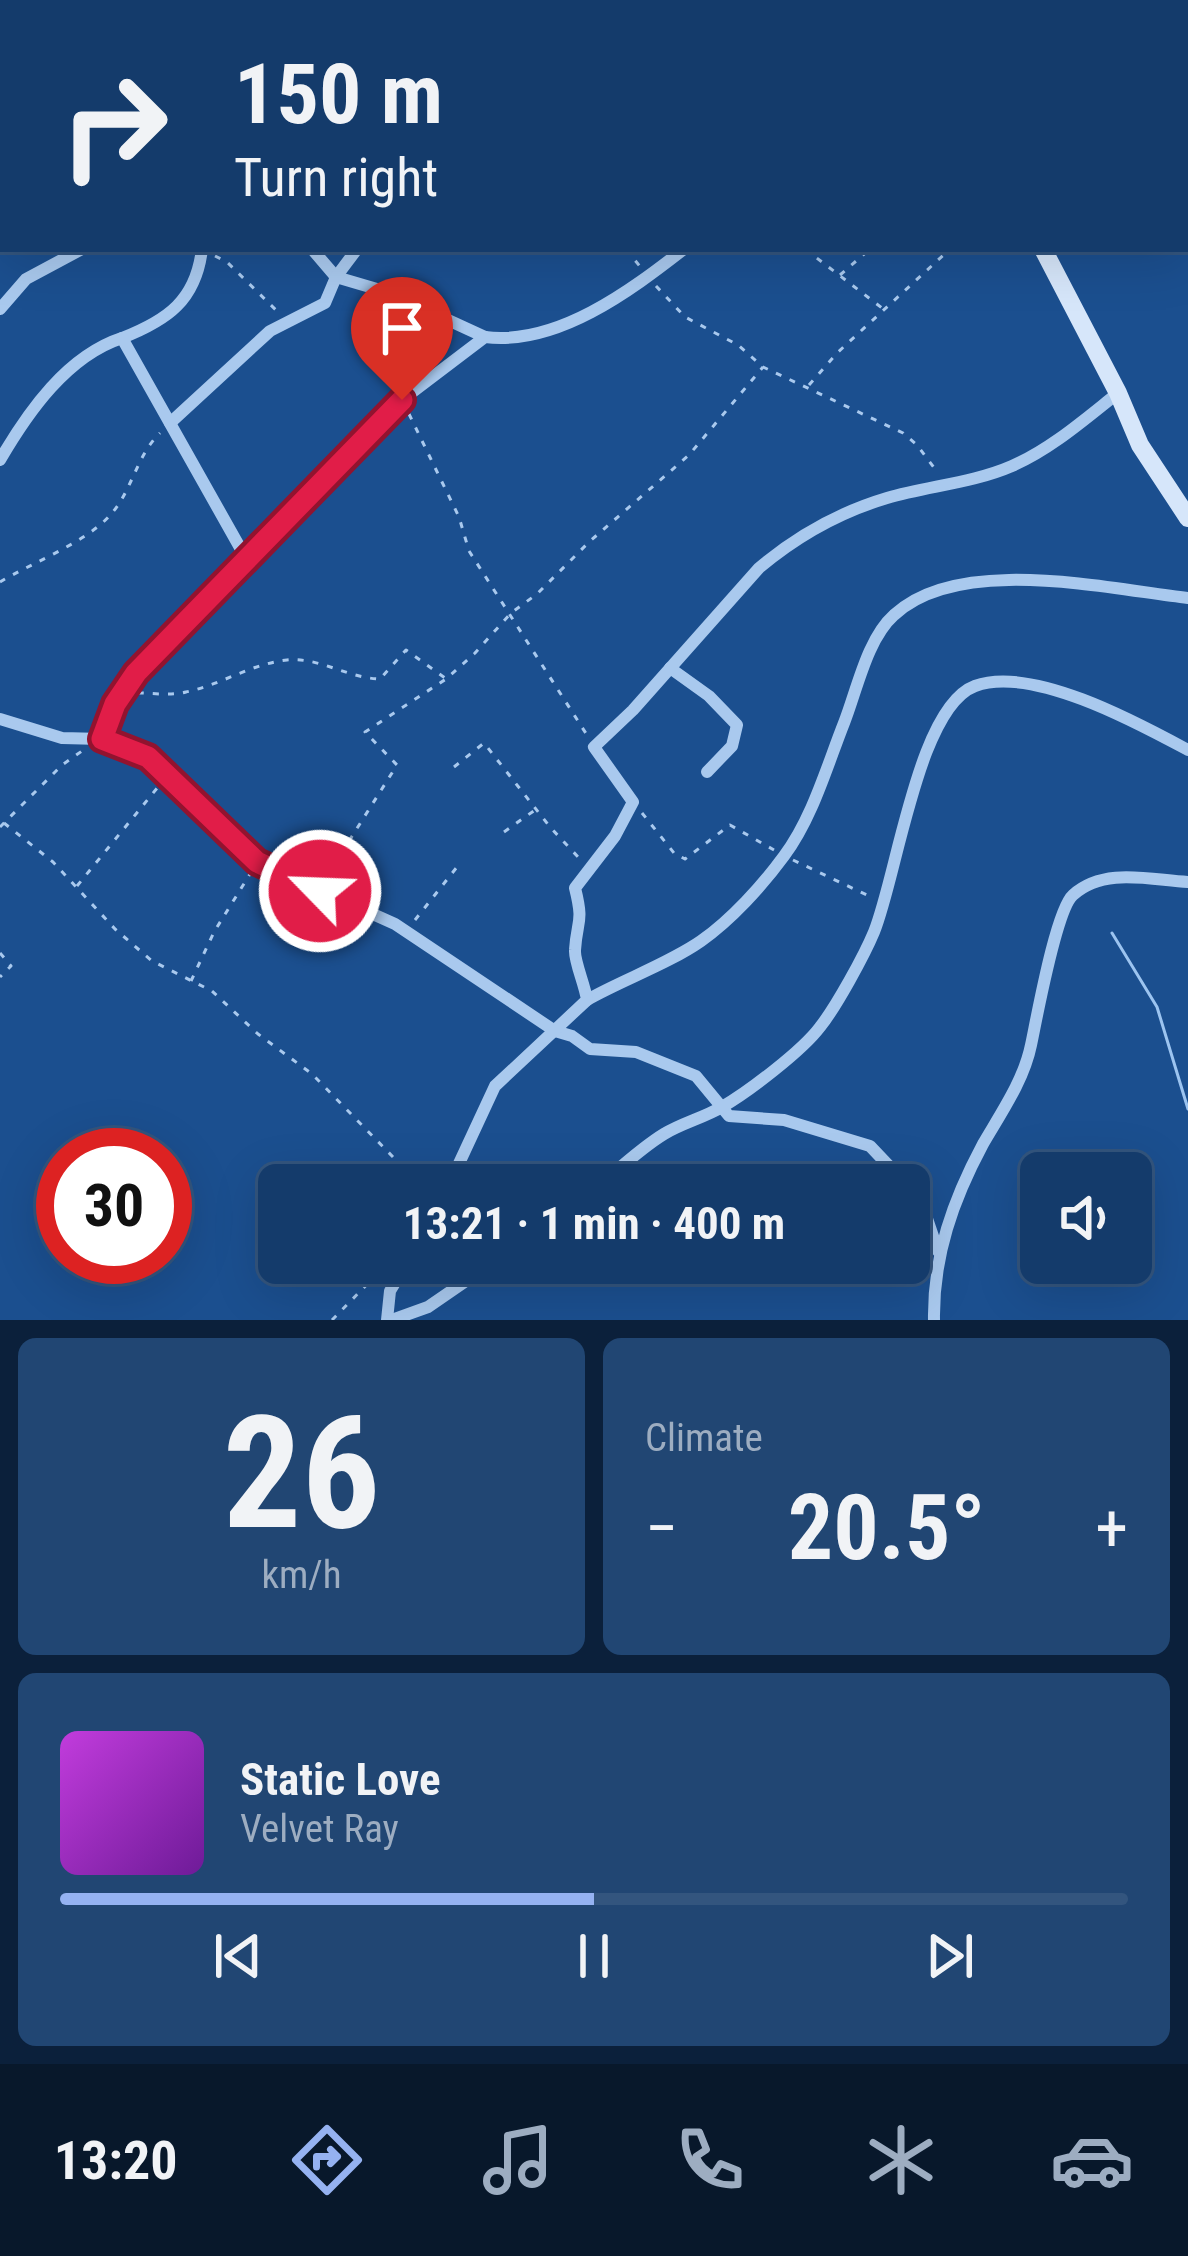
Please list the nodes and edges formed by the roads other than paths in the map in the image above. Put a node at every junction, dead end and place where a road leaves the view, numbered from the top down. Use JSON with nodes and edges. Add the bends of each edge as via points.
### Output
{"nodes":[{"id":1,"x":73,"y":252,"type":"edge"},
{"id":2,"x":202,"y":252,"type":"edge"},
{"id":3,"x":314,"y":252,"type":"edge"},
{"id":4,"x":355,"y":252,"type":"edge"},
{"id":5,"x":680,"y":252,"type":"edge"},
{"id":6,"x":1045,"y":252,"type":"edge"},
{"id":7,"x":335,"y":277,"type":"junction"},
{"id":8,"x":0,"y":309,"type":"edge"},
{"id":9,"x":122,"y":338,"type":"junction"},
{"id":10,"x":485,"y":338,"type":"junction"},
{"id":11,"x":1118,"y":393,"type":"junction"},
{"id":12,"x":170,"y":423,"type":"junction"},
{"id":13,"x":0,"y":460,"type":"edge"},
{"id":14,"x":1188,"y":518,"type":"edge"},
{"id":15,"x":247,"y":560,"type":"junction"},
{"id":16,"x":1188,"y":598,"type":"edge"},
{"id":17,"x":670,"y":668,"type":"junction"},
{"id":18,"x":0,"y":718,"type":"edge"},
{"id":19,"x":102,"y":739,"type":"junction"},
{"id":20,"x":1188,"y":750,"type":"edge"},
{"id":21,"x":706,"y":772,"type":"dead end"},
{"id":22,"x":1188,"y":882,"type":"edge"},
{"id":23,"x":586,"y":1000,"type":"junction"},
{"id":24,"x":555,"y":1031,"type":"junction"},
{"id":25,"x":720,"y":1109,"type":"junction"},
{"id":26,"x":458,"y":1164,"type":"edge"},
{"id":27,"x":626,"y":1164,"type":"edge"},
{"id":28,"x":888,"y":1164,"type":"edge"},
{"id":29,"x":930,"y":1228,"type":"edge"},
{"id":30,"x":938,"y":1252,"type":"junction"},
{"id":31,"x":394,"y":1284,"type":"edge"},
{"id":32,"x":461,"y":1284,"type":"edge"},
{"id":33,"x":389,"y":1320,"type":"edge"},
{"id":34,"x":934,"y":1320,"type":"edge"}],
"edges":[{"from":1,"to":8,"type":"street","via":[[26,279]]},
{"from":2,"to":9,"type":"street","via":[[178,309]]},
{"from":3,"to":7,"type":"street"},
{"from":4,"to":7,"type":"street"},
{"from":5,"to":10,"type":"street","via":[[568,322],[511,340]]},
{"from":6,"to":11,"type":"main road"},
{"from":7,"to":10,"type":"street"},
{"from":7,"to":12,"type":"street","via":[[325,303],[254,345]]},
{"from":9,"to":12,"type":"street"},
{"from":9,"to":13,"type":"street","via":[[79,361],[21,424]]},
{"from":10,"to":15,"type":"street","via":[[402,400]]},
{"from":11,"to":14,"type":"main road","via":[[1140,445]]},
{"from":11,"to":17,"type":"street","via":[[1011,466],[887,498],[783,548]]},
{"from":12,"to":15,"type":"street"},
{"from":15,"to":19,"type":"street","via":[[136,673]]},
{"from":16,"to":23,"type":"street","via":[[1025,581],[971,582],[918,598],[891,617],[873,648],[784,856],[699,942]]},
{"from":17,"to":21,"type":"street","via":[[737,725],[732,746]]},
{"from":17,"to":23,"type":"street","via":[[594,747],[633,802],[575,889],[582,914],[574,954]]},
{"from":18,"to":19,"type":"street","via":[[62,739]]},
{"from":19,"to":24,"type":"street","via":[[148,757],[257,862],[406,931]]},
{"from":20,"to":25,"type":"street","via":[[1124,715],[1050,689],[998,681],[954,699],[925,747],[873,934],[820,1028]]},
{"from":22,"to":30,"type":"street","via":[[1111,876],[1065,903],[1030,1051],[965,1178]]},
{"from":23,"to":24,"type":"street"},
{"from":24,"to":25,"type":"street","via":[[590,1049],[636,1052],[696,1076]]},
{"from":24,"to":26,"type":"street","via":[[495,1086]]},
{"from":25,"to":27,"type":"street","via":[[664,1134]]},
{"from":25,"to":28,"type":"street","via":[[871,1146]]},
{"from":29,"to":30,"type":"street"},
{"from":30,"to":34,"type":"street"},
{"from":31,"to":33,"type":"street"},
{"from":32,"to":33,"type":"street"}]}
